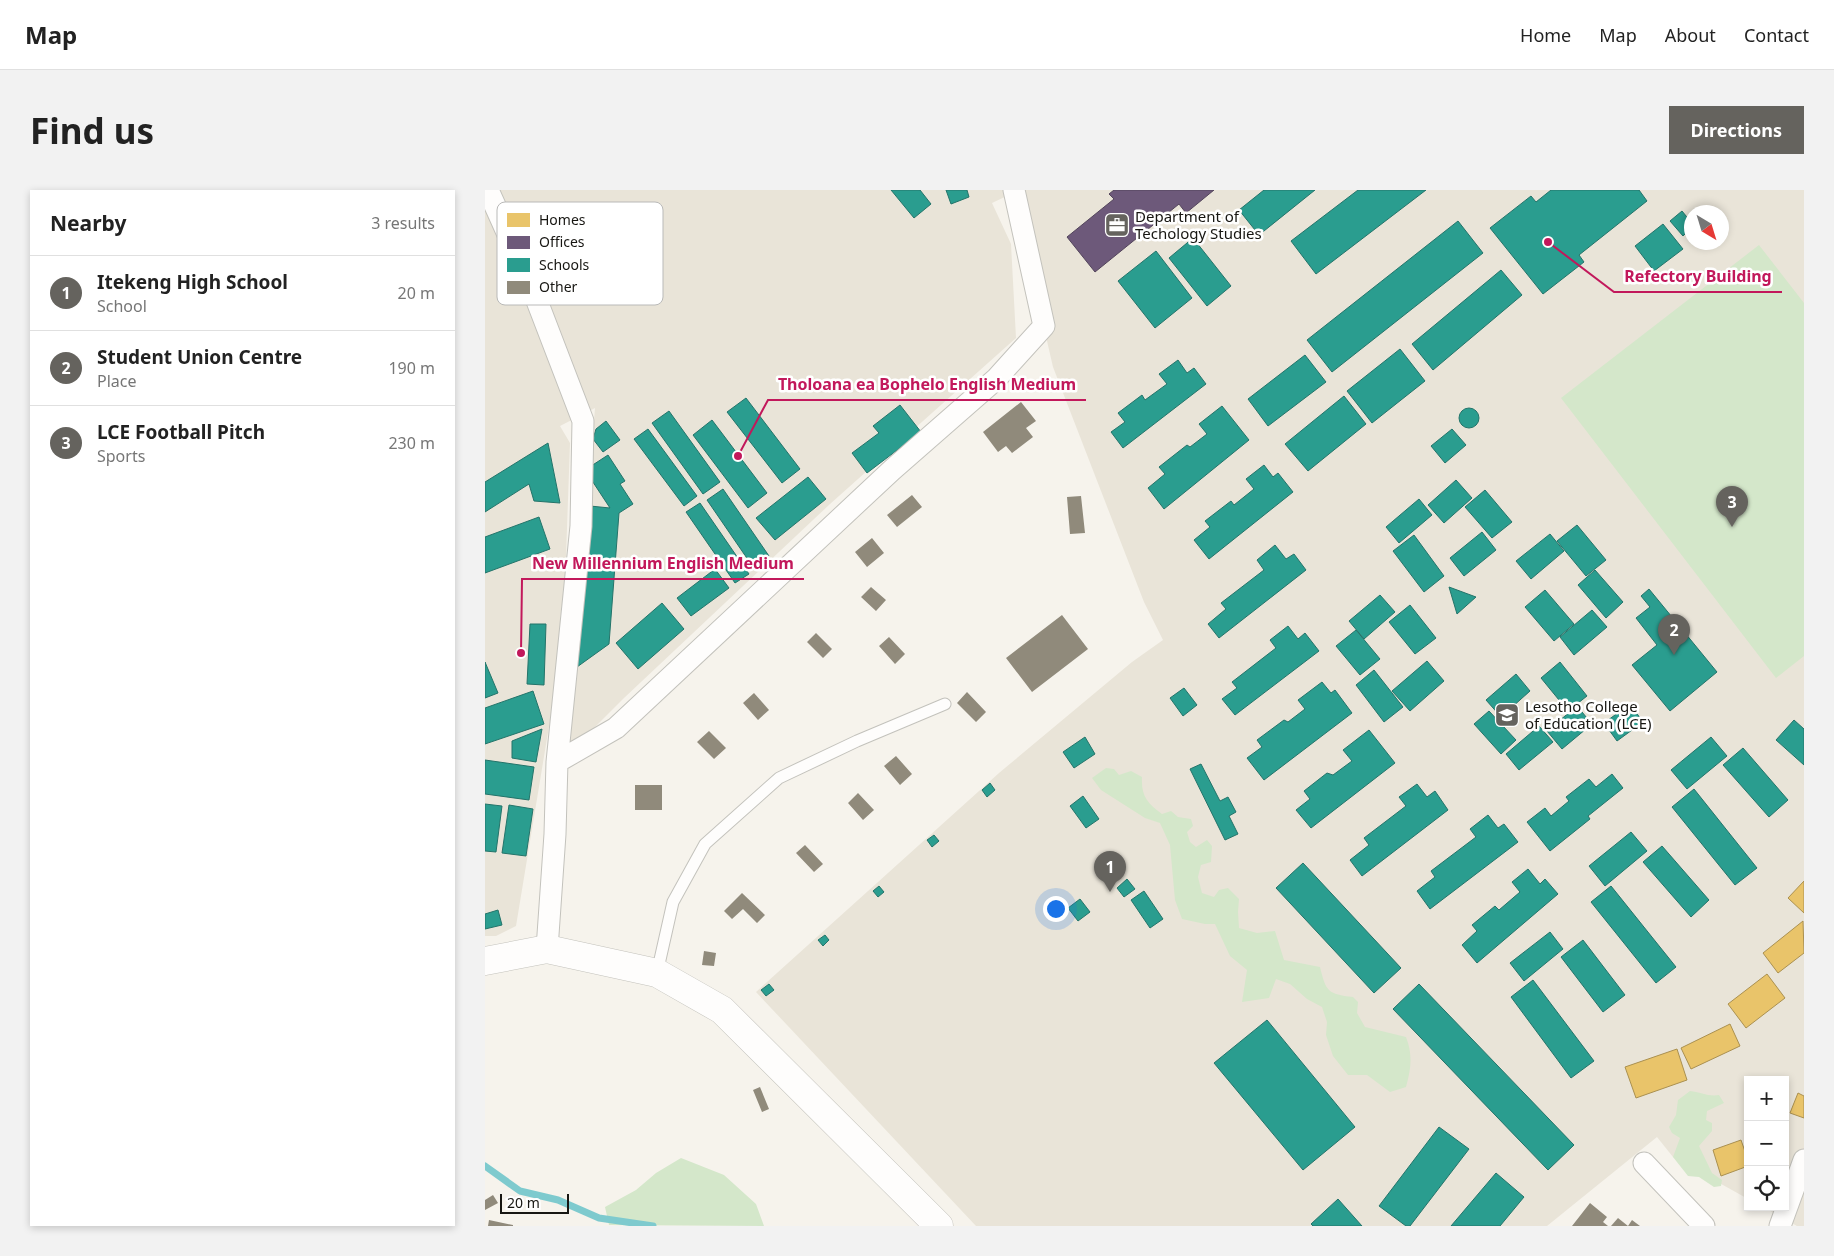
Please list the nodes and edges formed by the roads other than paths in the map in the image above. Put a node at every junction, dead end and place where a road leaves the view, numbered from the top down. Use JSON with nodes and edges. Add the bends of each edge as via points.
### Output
{"nodes":[{"id":1,"x":488,"y":190,"type":"edge"},
{"id":2,"x":1014,"y":190,"type":"edge"},
{"id":3,"x":497,"y":210,"type":"edge"},
{"id":4,"x":539,"y":305,"type":"edge"},
{"id":5,"x":945,"y":704,"type":"dead end"},
{"id":6,"x":557,"y":762,"type":"junction"},
{"id":7,"x":547,"y":949,"type":"junction"},
{"id":8,"x":485,"y":961,"type":"edge"},
{"id":9,"x":657,"y":973,"type":"junction"},
{"id":10,"x":1804,"y":1160,"type":"edge"},
{"id":11,"x":1644,"y":1163,"type":"dead end"},
{"id":12,"x":939,"y":1226,"type":"edge"},
{"id":13,"x":1704,"y":1226,"type":"edge"},
{"id":14,"x":1781,"y":1226,"type":"edge"}],
"edges":[{"from":1,"to":3,"type":"street"},
{"from":2,"to":6,"type":"street","via":[[1044,326],[996,379],[892,470],[615,728]]},
{"from":4,"to":6,"type":"street","via":[[583,421],[581,526]]},
{"from":5,"to":9,"type":"lane","via":[[857,740],[779,778],[705,844],[673,902]]},
{"from":6,"to":7,"type":"street"},
{"from":7,"to":8,"type":"street"},
{"from":7,"to":9,"type":"street"},
{"from":9,"to":12,"type":"street","via":[[722,1010]]},
{"from":10,"to":14,"type":"street"},
{"from":11,"to":13,"type":"street"}]}
